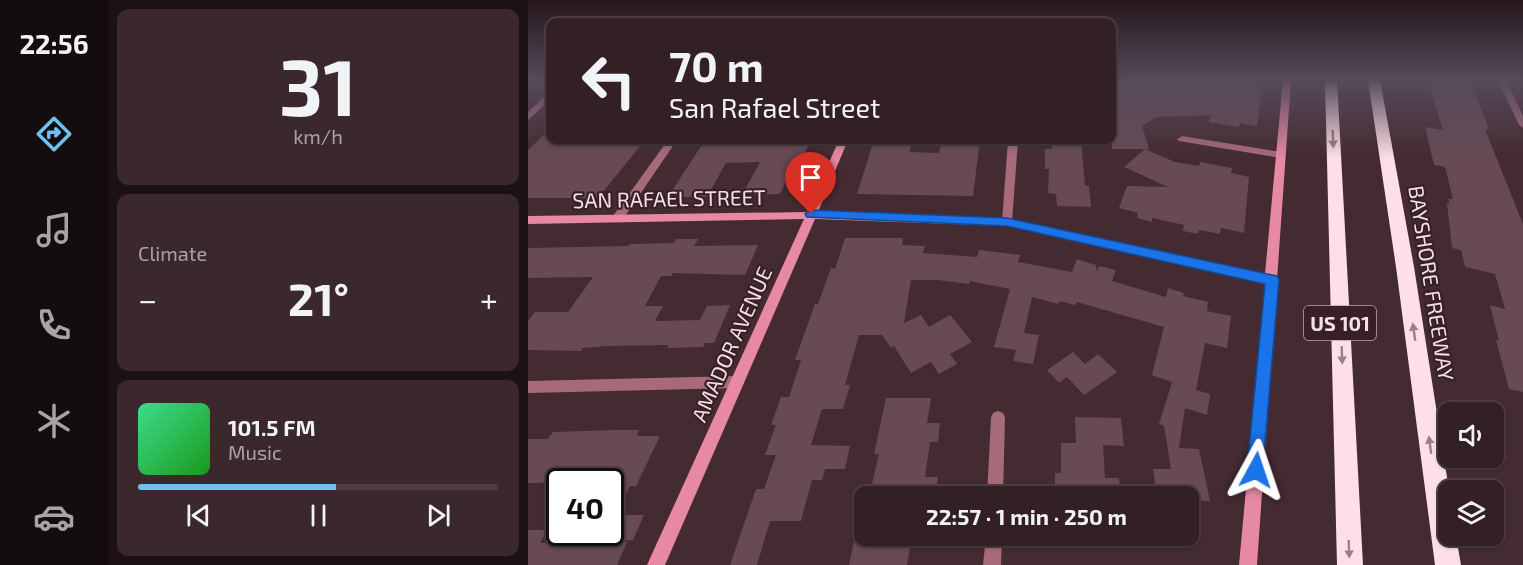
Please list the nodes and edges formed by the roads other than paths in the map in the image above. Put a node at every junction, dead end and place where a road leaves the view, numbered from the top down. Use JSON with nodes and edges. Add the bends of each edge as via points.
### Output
{"nodes":[{"id":1,"x":539,"y":106,"type":"edge"},
{"id":2,"x":1285,"y":106,"type":"edge"},
{"id":3,"x":1332,"y":106,"type":"edge"},
{"id":4,"x":1378,"y":106,"type":"edge"},
{"id":5,"x":1514,"y":106,"type":"edge"},
{"id":6,"x":528,"y":117,"type":"edge"},
{"id":7,"x":1523,"y":125,"type":"edge"},
{"id":8,"x":1182,"y":139,"type":"dead end"},
{"id":9,"x":669,"y":144,"type":"edge"},
{"id":10,"x":842,"y":144,"type":"edge"},
{"id":11,"x":1013,"y":144,"type":"edge"},
{"id":12,"x":1281,"y":155,"type":"junction"},
{"id":13,"x":811,"y":214,"type":"junction"},
{"id":14,"x":617,"y":219,"type":"junction"},
{"id":15,"x":528,"y":220,"type":"edge"},
{"id":16,"x":1007,"y":222,"type":"junction"},
{"id":17,"x":1272,"y":280,"type":"junction"},
{"id":18,"x":737,"y":382,"type":"junction"},
{"id":19,"x":528,"y":387,"type":"edge"},
{"id":20,"x":999,"y":418,"type":"dead end"},
{"id":21,"x":996,"y":486,"type":"edge"},
{"id":22,"x":993,"y":546,"type":"edge"},
{"id":23,"x":656,"y":565,"type":"edge"},
{"id":24,"x":992,"y":565,"type":"edge"},
{"id":25,"x":1248,"y":565,"type":"edge"},
{"id":26,"x":1350,"y":565,"type":"edge"},
{"id":27,"x":1448,"y":565,"type":"edge"}],
"edges":[{"from":1,"to":6,"type":"street"},
{"from":2,"to":12,"type":"street"},
{"from":3,"to":26,"type":"highway","number":"US 101","one_way":true},
{"from":27,"to":4,"type":"highway","name":"BAYSHORE FREEWAY","one_way":true},
{"from":5,"to":7,"type":"street"},
{"from":8,"to":12,"type":"street"},
{"from":9,"to":14,"type":"street"},
{"from":10,"to":13,"type":"street","name":"AMADOR AVENUE"},
{"from":11,"to":16,"type":"street"},
{"from":12,"to":17,"type":"street"},
{"from":13,"to":14,"type":"street","name":"SAN RAFAEL STREET"},
{"from":13,"to":16,"type":"street","name":"SAN RAFAEL STREET"},
{"from":13,"to":18,"type":"street","name":"AMADOR AVENUE"},
{"from":14,"to":15,"type":"street","name":"SAN RAFAEL STREET"},
{"from":16,"to":17,"type":"street","name":"SAN RAFAEL STREET"},
{"from":17,"to":25,"type":"street"},
{"from":18,"to":19,"type":"street"},
{"from":18,"to":23,"type":"street","name":"AMADOR AVENUE"},
{"from":20,"to":21,"type":"street"},
{"from":22,"to":24,"type":"street"}]}
